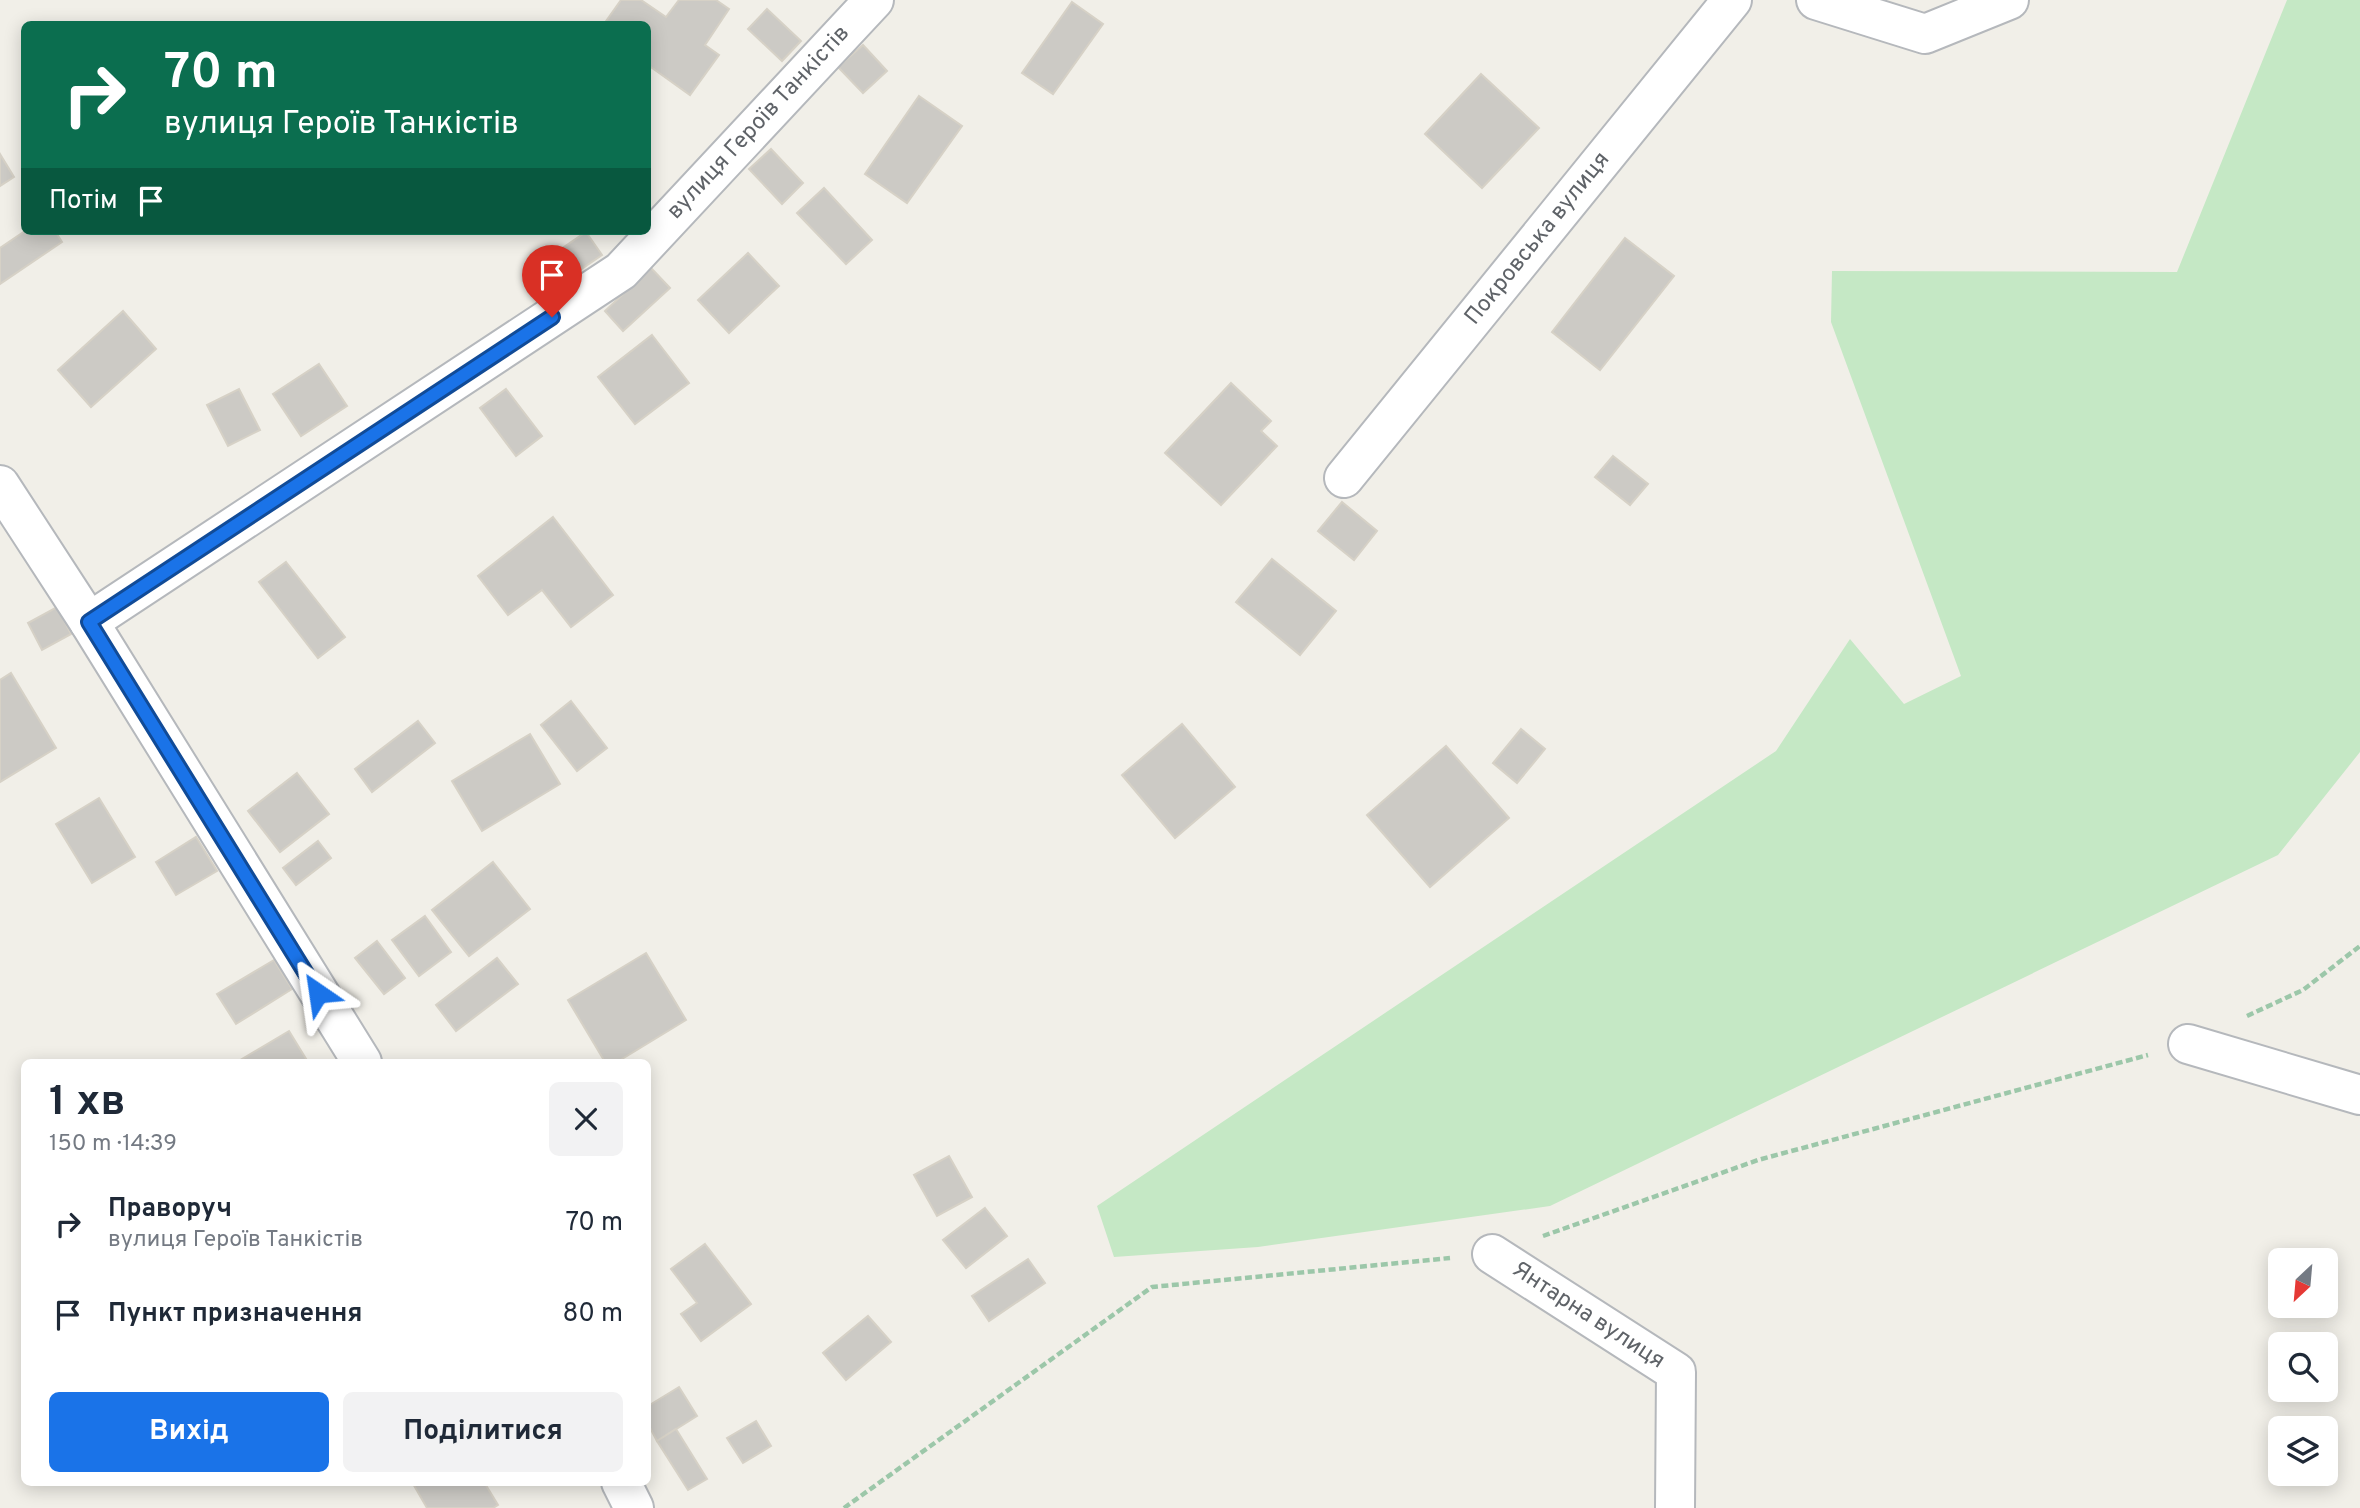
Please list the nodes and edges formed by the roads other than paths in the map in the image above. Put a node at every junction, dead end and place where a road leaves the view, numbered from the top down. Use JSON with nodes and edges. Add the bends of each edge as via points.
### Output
{"nodes":[{"id":1,"x":874,"y":0,"type":"edge"},
{"id":2,"x":1732,"y":0,"type":"edge"},
{"id":3,"x":1816,"y":0,"type":"edge"},
{"id":4,"x":2009,"y":0,"type":"edge"},
{"id":5,"x":1344,"y":478,"type":"dead end"},
{"id":6,"x":0,"y":485,"type":"edge"},
{"id":7,"x":89,"y":622,"type":"junction"},
{"id":8,"x":2188,"y":1044,"type":"road end"},
{"id":9,"x":360,"y":1059,"type":"edge"},
{"id":10,"x":2360,"y":1095,"type":"edge"},
{"id":11,"x":1492,"y":1254,"type":"road end"},
{"id":12,"x":623,"y":1486,"type":"edge"},
{"id":13,"x":634,"y":1508,"type":"edge"},
{"id":14,"x":1675,"y":1508,"type":"edge"}],
"edges":[{"from":1,"to":7,"type":"street","name":"вулиця Героїв Танкістів","via":[[621,271]]},
{"from":2,"to":5,"type":"street","name":"Покровська вулиця"},
{"from":3,"to":4,"type":"street","via":[[1925,34]]},
{"from":6,"to":7,"type":"street"},
{"from":7,"to":9,"type":"street"},
{"from":8,"to":10,"type":"street"},
{"from":11,"to":14,"type":"street","name":"Янтарна вулиця","via":[[1676,1372]]},
{"from":12,"to":13,"type":"street"}]}
